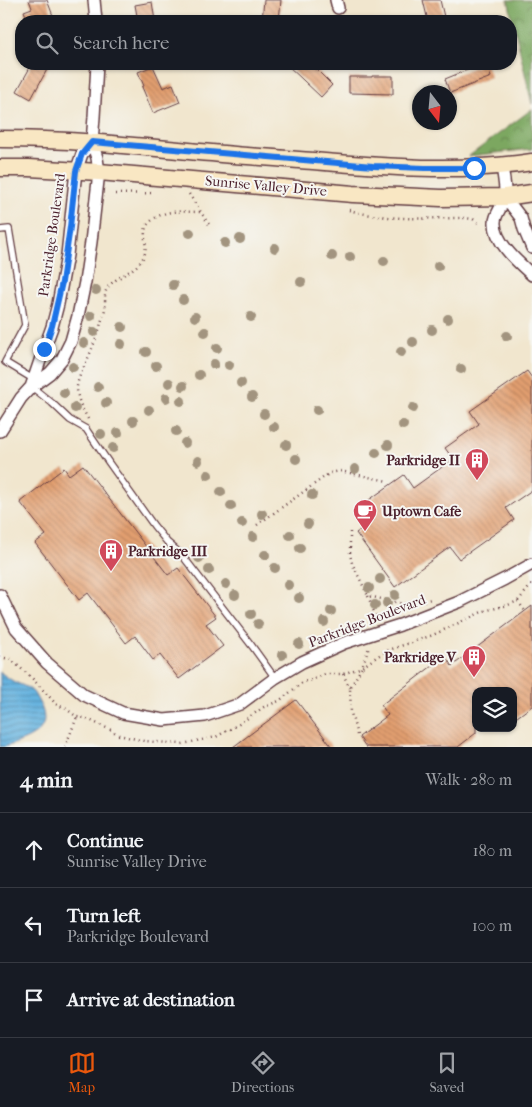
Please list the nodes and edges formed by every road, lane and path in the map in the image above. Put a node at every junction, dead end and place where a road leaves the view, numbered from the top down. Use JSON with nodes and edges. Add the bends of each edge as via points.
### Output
{"nodes":[{"id":1,"x":94,"y":0,"type":"edge"},
{"id":2,"x":95,"y":15,"type":"edge"},
{"id":3,"x":97,"y":70,"type":"edge"},
{"id":4,"x":0,"y":140,"type":"edge"},
{"id":5,"x":92,"y":142,"type":"junction"},
{"id":6,"x":532,"y":162,"type":"edge"},
{"id":7,"x":502,"y":166,"type":"junction"},
{"id":8,"x":0,"y":168,"type":"edge"},
{"id":9,"x":76,"y":171,"type":"junction"},
{"id":10,"x":99,"y":172,"type":"junction"},
{"id":11,"x":188,"y":192,"type":"dead end"},
{"id":12,"x":532,"y":193,"type":"edge"},
{"id":13,"x":505,"y":197,"type":"junction"},
{"id":14,"x":200,"y":212,"type":"junction"},
{"id":15,"x":210,"y":226,"type":"dead end"},
{"id":16,"x":0,"y":230,"type":"edge"},
{"id":17,"x":532,"y":248,"type":"edge"},
{"id":18,"x":532,"y":275,"type":"edge"},
{"id":19,"x":32,"y":383,"type":"junction"},
{"id":20,"x":92,"y":424,"type":"dead end"},
{"id":21,"x":0,"y":431,"type":"edge"},
{"id":22,"x":388,"y":481,"type":"dead end"},
{"id":23,"x":258,"y":525,"type":"dead end"},
{"id":24,"x":350,"y":532,"type":"dead end"},
{"id":25,"x":532,"y":564,"type":"edge"},
{"id":26,"x":532,"y":584,"type":"edge"},
{"id":27,"x":0,"y":596,"type":"edge"},
{"id":28,"x":368,"y":596,"type":"junction"},
{"id":29,"x":430,"y":598,"type":"dead end"},
{"id":30,"x":518,"y":601,"type":"junction"},
{"id":31,"x":525,"y":611,"type":"dead end"},
{"id":32,"x":368,"y":635,"type":"junction"},
{"id":33,"x":0,"y":657,"type":"edge"},
{"id":34,"x":362,"y":667,"type":"junction"},
{"id":35,"x":342,"y":674,"type":"junction"},
{"id":36,"x":275,"y":678,"type":"junction"},
{"id":37,"x":350,"y":688,"type":"junction"},
{"id":38,"x":77,"y":717,"type":"junction"},
{"id":39,"x":357,"y":735,"type":"dead end"},
{"id":40,"x":65,"y":747,"type":"edge"}],
"edges":[{"from":1,"to":2,"type":"street"},
{"from":3,"to":5,"type":"street"},
{"from":4,"to":5,"type":"main road","name":"Sunrise Valley Drive"},
{"from":5,"to":7,"type":"main road","name":"Sunrise Valley Drive","via":[[373,166]]},
{"from":5,"to":9,"type":"street","name":"Parkridge Boulevard","via":[[82,154]]},
{"from":5,"to":10,"type":"street","name":"Parkridge Boulevard"},
{"from":6,"to":7,"type":"main road","name":"Sunrise Valley Drive"},
{"from":7,"to":13,"type":"street"},
{"from":8,"to":9,"type":"main road","name":"Sunrise Valley Drive"},
{"from":9,"to":10,"type":"main road","name":"Sunrise Valley Drive"},
{"from":9,"to":19,"type":"street","name":"Parkridge Boulevard","via":[[58,304]]},
{"from":10,"to":13,"type":"main road","name":"Sunrise Valley Drive","via":[[353,194]]},
{"from":10,"to":19,"type":"street","name":"Parkridge Boulevard","via":[[92,242],[71,341],[50,373]]},
{"from":11,"to":14,"type":"path"},
{"from":12,"to":13,"type":"main road","name":"Sunrise Valley Drive"},
{"from":13,"to":17,"type":"street","via":[[521,218]]},
{"from":13,"to":18,"type":"street","via":[[495,222],[497,233],[502,244]]},
{"from":14,"to":15,"type":"path"},
{"from":14,"to":20,"type":"path","via":[[164,213],[149,223],[144,233],[145,256],[138,266],[121,276],[104,294],[105,309],[98,334],[77,389],[79,404]]},
{"from":16,"to":19,"type":"lane","via":[[9,229],[25,324],[5,362]]},
{"from":19,"to":21,"type":"street","name":"Parkridge Boulevard"},
{"from":19,"to":36,"type":"lane","via":[[70,420],[86,429],[154,526],[182,555]]},
{"from":22,"to":23,"type":"path","via":[[340,471],[330,474]]},
{"from":24,"to":28,"type":"path","via":[[352,563]]},
{"from":25,"to":32,"type":"street","name":"Parkridge Boulevard","via":[[459,602]]},
{"from":26,"to":30,"type":"path"},
{"from":27,"to":36,"type":"street","name":"Parkridge Boulevard","via":[[16,628],[47,663],[84,695],[123,713],[164,720],[205,716],[240,704]]},
{"from":28,"to":29,"type":"path","via":[[404,604]]},
{"from":28,"to":32,"type":"path","via":[[376,617]]},
{"from":30,"to":31,"type":"path"},
{"from":30,"to":34,"type":"path","via":[[484,611],[433,636],[386,651]]},
{"from":32,"to":34,"type":"path","via":[[369,649]]},
{"from":32,"to":36,"type":"street","name":"Parkridge Boulevard","via":[[302,662]]},
{"from":33,"to":38,"type":"path","via":[[10,659],[31,676],[57,705]]},
{"from":34,"to":35,"type":"path"},
{"from":34,"to":37,"type":"path"},
{"from":35,"to":37,"type":"path"},
{"from":35,"to":38,"type":"path","via":[[325,674],[303,682],[279,701],[216,737],[182,744],[144,742]]},
{"from":37,"to":39,"type":"path","via":[[351,713]]},
{"from":38,"to":40,"type":"path"}]}
